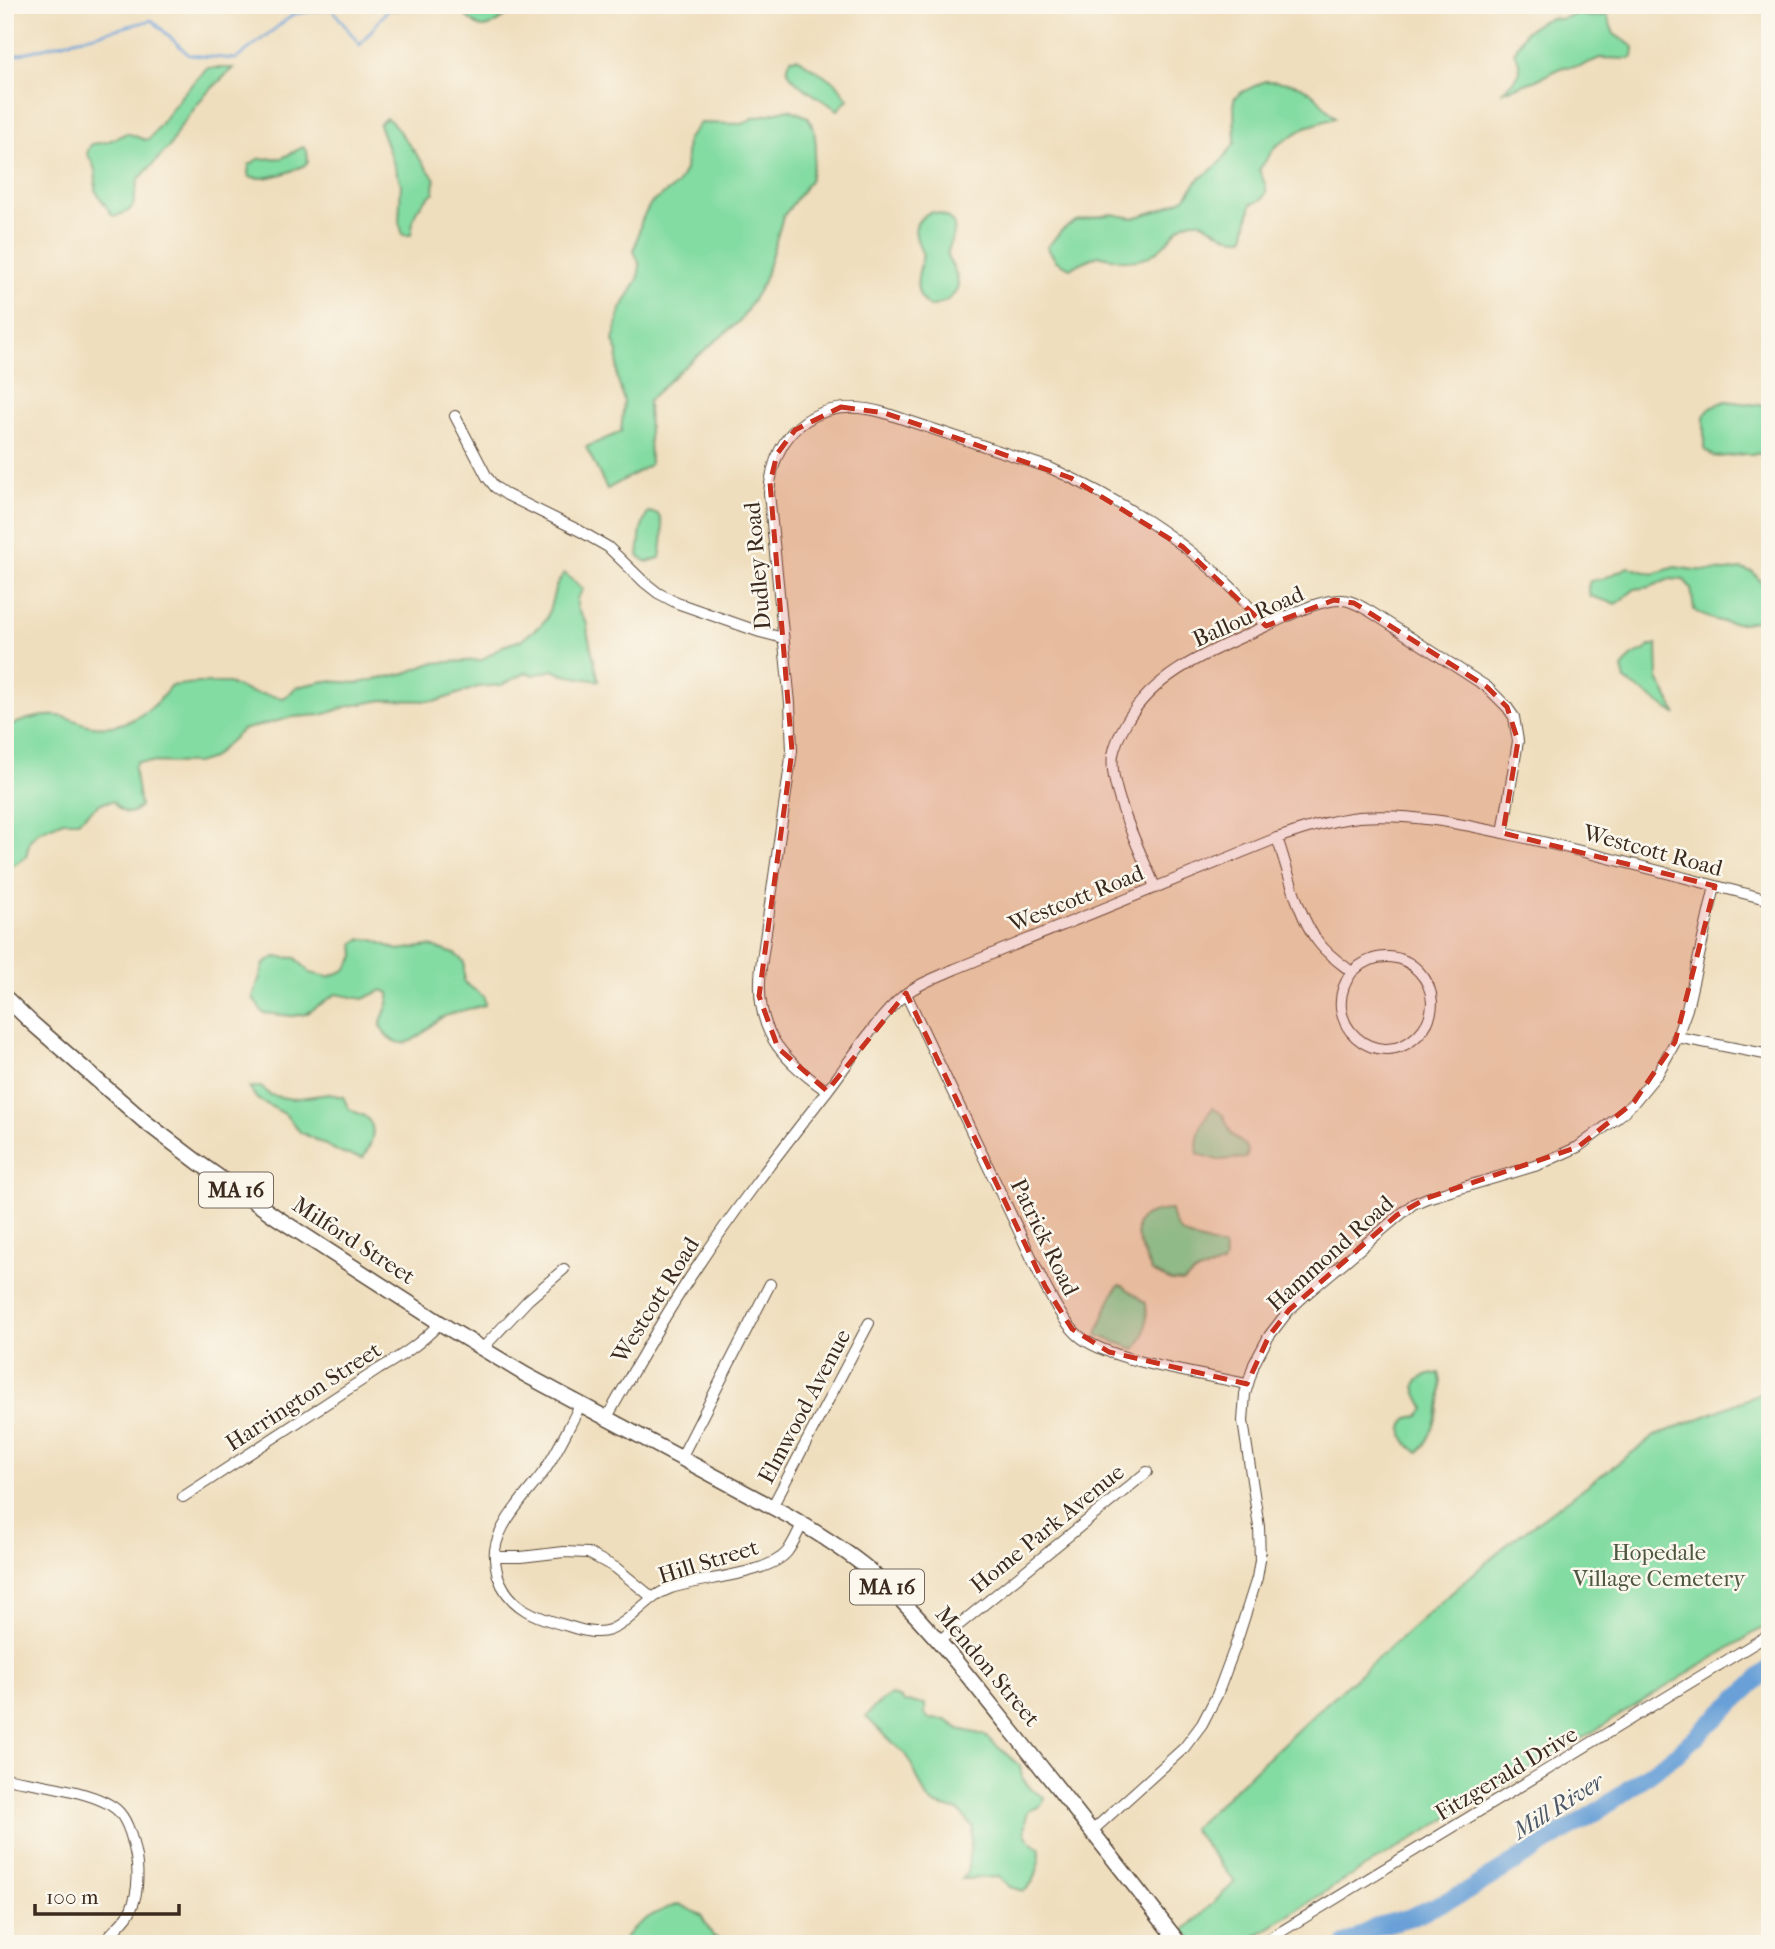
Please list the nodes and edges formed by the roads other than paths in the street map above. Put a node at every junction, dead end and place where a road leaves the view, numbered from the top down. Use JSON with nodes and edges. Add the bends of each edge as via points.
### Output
{"nodes":[{"id":1,"x":455,"y":416,"type":"dead end"},
{"id":2,"x":1266,"y":626,"type":"junction"},
{"id":3,"x":783,"y":638,"type":"junction"},
{"id":4,"x":1503,"y":833,"type":"junction"},
{"id":5,"x":1277,"y":838,"type":"junction"},
{"id":6,"x":1715,"y":886,"type":"junction"},
{"id":7,"x":1155,"y":887,"type":"junction"},
{"id":8,"x":1770,"y":900,"type":"edge"},
{"id":9,"x":1352,"y":972,"type":"junction"},
{"id":10,"x":906,"y":994,"type":"junction"},
{"id":11,"x":5,"y":997,"type":"edge"},
{"id":12,"x":1677,"y":1037,"type":"junction"},
{"id":13,"x":1770,"y":1055,"type":"edge"},
{"id":14,"x":827,"y":1091,"type":"junction"},
{"id":15,"x":564,"y":1269,"type":"dead end"},
{"id":16,"x":769,"y":1284,"type":"dead end"},
{"id":17,"x":440,"y":1322,"type":"junction"},
{"id":18,"x":869,"y":1323,"type":"dead end"},
{"id":19,"x":486,"y":1351,"type":"junction"},
{"id":20,"x":1247,"y":1384,"type":"junction"},
{"id":21,"x":581,"y":1404,"type":"junction"},
{"id":22,"x":607,"y":1418,"type":"junction"},
{"id":23,"x":681,"y":1458,"type":"junction"},
{"id":24,"x":1147,"y":1472,"type":"dead end"},
{"id":25,"x":183,"y":1497,"type":"dead end"},
{"id":26,"x":772,"y":1507,"type":"junction"},
{"id":27,"x":802,"y":1524,"type":"junction"},
{"id":28,"x":495,"y":1557,"type":"junction"},
{"id":29,"x":653,"y":1598,"type":"junction"},
{"id":30,"x":1770,"y":1634,"type":"edge"},
{"id":31,"x":939,"y":1641,"type":"junction"},
{"id":32,"x":5,"y":1778,"type":"edge"},
{"id":33,"x":1093,"y":1831,"type":"junction"},
{"id":34,"x":103,"y":1944,"type":"edge"},
{"id":35,"x":1180,"y":1944,"type":"edge"},
{"id":36,"x":1261,"y":1944,"type":"edge"}],
"edges":[{"from":1,"to":3,"type":"street","via":[[495,487],[608,547],[644,582],[677,603]]},
{"from":2,"to":3,"type":"street","name":"Dudley Road","via":[[1233,589],[1184,547],[1071,478],[885,413],[852,407],[830,410],[803,423],[782,446],[774,464],[769,493]]},
{"from":2,"to":4,"type":"street","name":"Ballou Road","via":[[1304,609],[1345,600],[1487,687],[1507,707],[1517,731]]},
{"from":2,"to":7,"type":"street","name":"Ballou Road","via":[[1172,673],[1143,698],[1119,735],[1112,765],[1119,795]]},
{"from":3,"to":14,"type":"street","name":"Dudley Road","via":[[792,751],[759,996],[764,1021],[778,1048]]},
{"from":4,"to":5,"type":"street","name":"Westcott Road","via":[[1388,816],[1321,824]]},
{"from":4,"to":6,"type":"street","name":"Westcott Road"},
{"from":5,"to":7,"type":"street","name":"Westcott Road"},
{"from":5,"to":9,"type":"street","via":[[1308,927],[1326,951]]},
{"from":6,"to":8,"type":"street","name":"Westcott Road"},
{"from":6,"to":12,"type":"street","name":"Hammond Road"},
{"from":7,"to":10,"type":"street","name":"Westcott Road","via":[[955,969]]},
{"from":9,"to":9,"type":"street","via":[[1379,957],[1400,959],[1418,969],[1431,997],[1429,1018],[1417,1036],[1400,1046],[1382,1048],[1364,1043],[1350,1031],[1340,997]]},
{"from":10,"to":14,"type":"street","name":"Westcott Road"},
{"from":10,"to":20,"type":"street","name":"Patrick Road","via":[[1045,1286],[1072,1329],[1109,1352]]},
{"from":11,"to":17,"type":"main road","name":"Milford Street","number":"MA 16","via":[[167,1139],[266,1210]]},
{"from":12,"to":13,"type":"street"},
{"from":12,"to":20,"type":"street","name":"Hammond Road","via":[[1658,1073],[1634,1102],[1578,1147],[1538,1165],[1427,1198],[1397,1215],[1289,1310],[1269,1336]]},
{"from":14,"to":22,"type":"street","name":"Westcott Road","via":[[696,1268]]},
{"from":15,"to":19,"type":"street","via":[[528,1300]]},
{"from":16,"to":23,"type":"street"},
{"from":17,"to":19,"type":"main road","name":"Milford Street","number":"MA 16"},
{"from":17,"to":25,"type":"street","name":"Harrington Street","via":[[408,1353]]},
{"from":18,"to":26,"type":"street","name":"Elmwood Avenue"},
{"from":19,"to":21,"type":"main road","name":"Mendon Street","number":"MA 16"},
{"from":20,"to":33,"type":"street","name":"Hammond Road","via":[[1243,1420],[1260,1560],[1235,1647],[1217,1695],[1184,1748]]},
{"from":21,"to":22,"type":"main road","name":"Mendon Street","number":"MA 16"},
{"from":21,"to":28,"type":"street","name":"Hill Street","via":[[547,1467],[503,1524]]},
{"from":22,"to":23,"type":"main road","name":"Mendon Street","number":"MA 16"},
{"from":23,"to":26,"type":"main road","name":"Mendon Street","number":"MA 16"},
{"from":24,"to":31,"type":"street","name":"Home Park Avenue"},
{"from":26,"to":27,"type":"main road","name":"Mendon Street","number":"MA 16"},
{"from":27,"to":29,"type":"street","name":"Hill Street","via":[[787,1552],[770,1563],[674,1586]]},
{"from":27,"to":31,"type":"main road","name":"Mendon Street","number":"MA 16","via":[[866,1568]]},
{"from":28,"to":29,"type":"street","via":[[588,1553],[616,1568]]},
{"from":28,"to":29,"type":"street","name":"Hill Street","via":[[499,1580],[514,1603],[534,1616],[575,1628],[609,1630]]},
{"from":30,"to":36,"type":"street","name":"Fitzgerald Drive"},
{"from":31,"to":33,"type":"main road","name":"Mendon Street","number":"MA 16"},
{"from":32,"to":34,"type":"street","via":[[89,1796],[106,1802],[124,1818],[136,1861],[137,1885],[127,1916]]},
{"from":33,"to":35,"type":"main road","name":"Mendon Street","number":"MA 16"}]}
